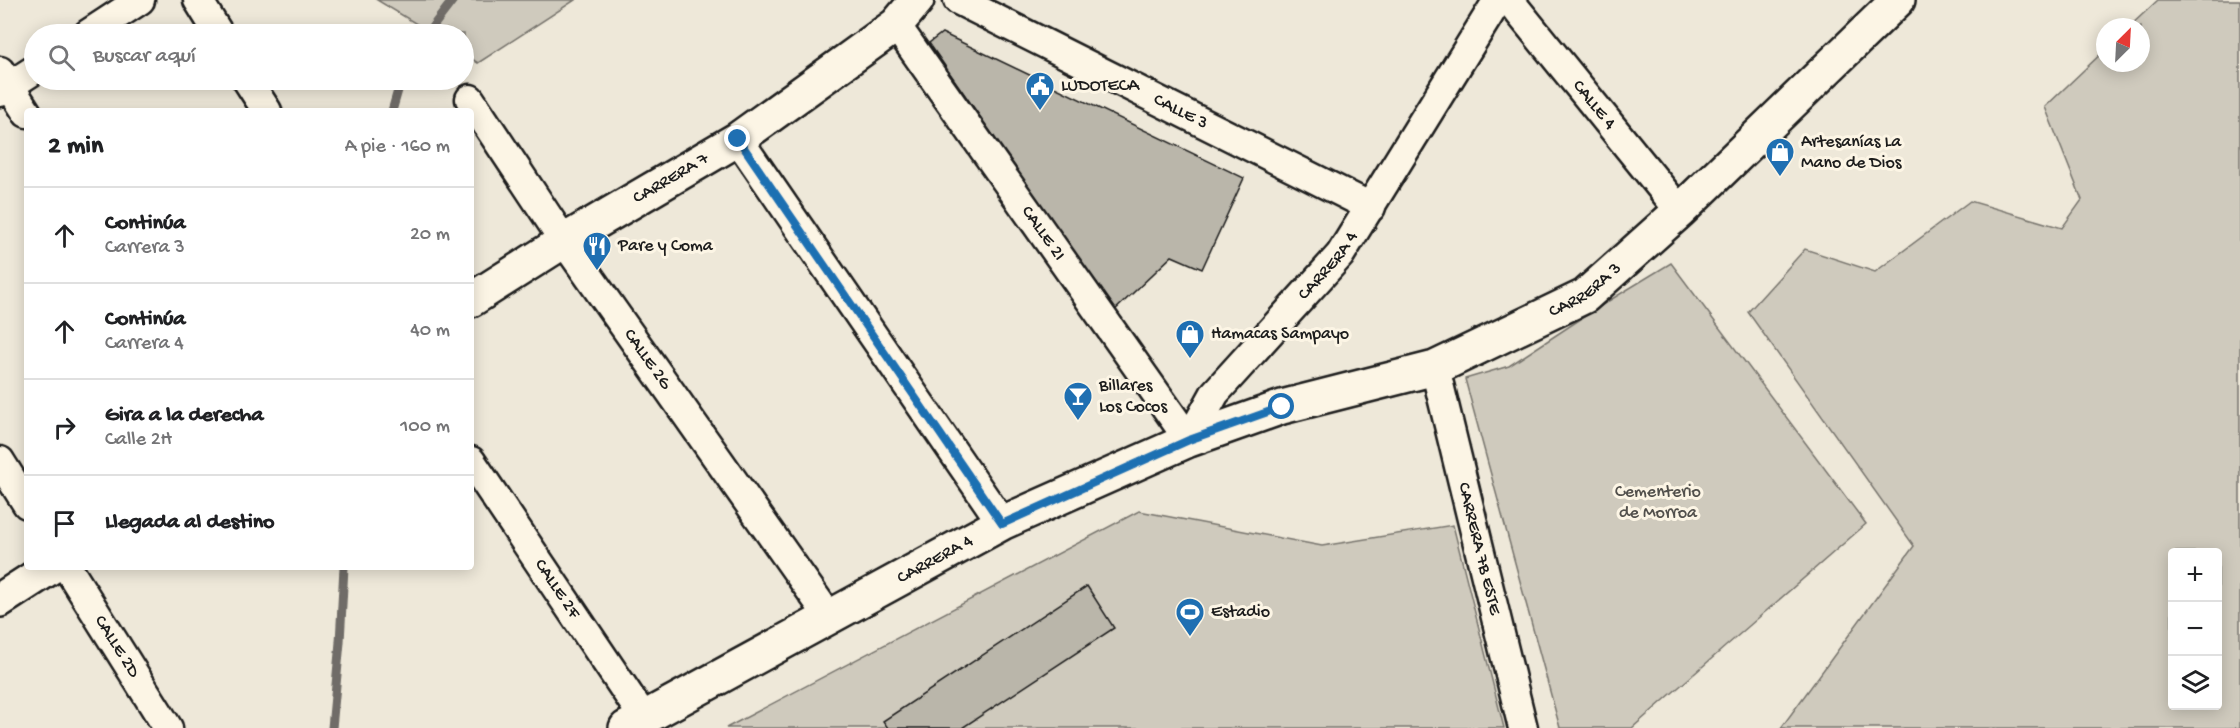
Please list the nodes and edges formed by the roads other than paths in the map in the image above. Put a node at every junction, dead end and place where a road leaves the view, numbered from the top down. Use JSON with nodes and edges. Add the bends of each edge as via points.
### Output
{"nodes":[{"id":1,"x":140,"y":0,"type":"edge"},
{"id":2,"x":198,"y":0,"type":"edge"},
{"id":3,"x":917,"y":0,"type":"edge"},
{"id":4,"x":958,"y":0,"type":"edge"},
{"id":5,"x":1498,"y":0,"type":"edge"},
{"id":6,"x":1509,"y":0,"type":"edge"},
{"id":7,"x":1898,"y":0,"type":"edge"},
{"id":8,"x":103,"y":24,"type":"edge"},
{"id":9,"x":213,"y":24,"type":"edge"},
{"id":10,"x":896,"y":26,"type":"junction"},
{"id":11,"x":24,"y":74,"type":"edge"},
{"id":12,"x":3,"y":83,"type":"edge"},
{"id":13,"x":253,"y":90,"type":"edge"},
{"id":14,"x":470,"y":99,"type":"dead end"},
{"id":15,"x":265,"y":108,"type":"edge"},
{"id":16,"x":24,"y":109,"type":"edge"},
{"id":17,"x":738,"y":139,"type":"junction"},
{"id":18,"x":1371,"y":207,"type":"junction"},
{"id":19,"x":1680,"y":211,"type":"junction"},
{"id":20,"x":564,"y":241,"type":"junction"},
{"id":21,"x":474,"y":298,"type":"edge"},
{"id":22,"x":1435,"y":368,"type":"junction"},
{"id":23,"x":1189,"y":440,"type":"junction"},
{"id":24,"x":0,"y":461,"type":"edge"},
{"id":25,"x":474,"y":466,"type":"edge"},
{"id":26,"x":24,"y":499,"type":"edge"},
{"id":27,"x":1002,"y":524,"type":"junction"},
{"id":28,"x":46,"y":570,"type":"edge"},
{"id":29,"x":69,"y":570,"type":"edge"},
{"id":30,"x":0,"y":600,"type":"edge"},
{"id":31,"x":830,"y":618,"type":"junction"},
{"id":32,"x":635,"y":723,"type":"edge"},
{"id":33,"x":168,"y":728,"type":"edge"},
{"id":34,"x":1523,"y":728,"type":"edge"}],
"edges":[{"from":1,"to":8,"type":"street"},
{"from":2,"to":9,"type":"street"},
{"from":3,"to":10,"type":"street","name":"CARRERA 7"},
{"from":4,"to":18,"type":"street","name":"CALLE 3"},
{"from":5,"to":18,"type":"street","name":"CARRERA 4"},
{"from":6,"to":19,"type":"street","name":"CALLE 4"},
{"from":7,"to":19,"type":"street","name":"CARRERA 3"},
{"from":10,"to":17,"type":"street","name":"CARRERA 7"},
{"from":10,"to":23,"type":"street","name":"CALLE 2I"},
{"from":11,"to":12,"type":"street"},
{"from":12,"to":16,"type":"street"},
{"from":13,"to":15,"type":"street"},
{"from":14,"to":20,"type":"street","name":"CALLE 2G"},
{"from":17,"to":20,"type":"street","name":"CARRERA 7"},
{"from":17,"to":27,"type":"street"},
{"from":18,"to":23,"type":"street","name":"CARRERA 4","via":[[1340,255],[1215,393]]},
{"from":19,"to":22,"type":"street","name":"CARRERA 3","via":[[1586,296]]},
{"from":20,"to":21,"type":"street","name":"CARRERA 7"},
{"from":20,"to":31,"type":"street","name":"CALLE 2G"},
{"from":22,"to":23,"type":"street","name":"CARRERA 3","via":[[1282,407]]},
{"from":22,"to":34,"type":"street","name":"CARRERA 7B ESTE"},
{"from":23,"to":27,"type":"street","name":"CARRERA 4"},
{"from":24,"to":26,"type":"street"},
{"from":25,"to":32,"type":"street","name":"CALLE 2F"},
{"from":27,"to":31,"type":"street","name":"CARRERA 4"},
{"from":28,"to":30,"type":"street"},
{"from":29,"to":33,"type":"street","name":"CALLE 2D"},
{"from":31,"to":32,"type":"street","name":"CARRERA 4"}]}
